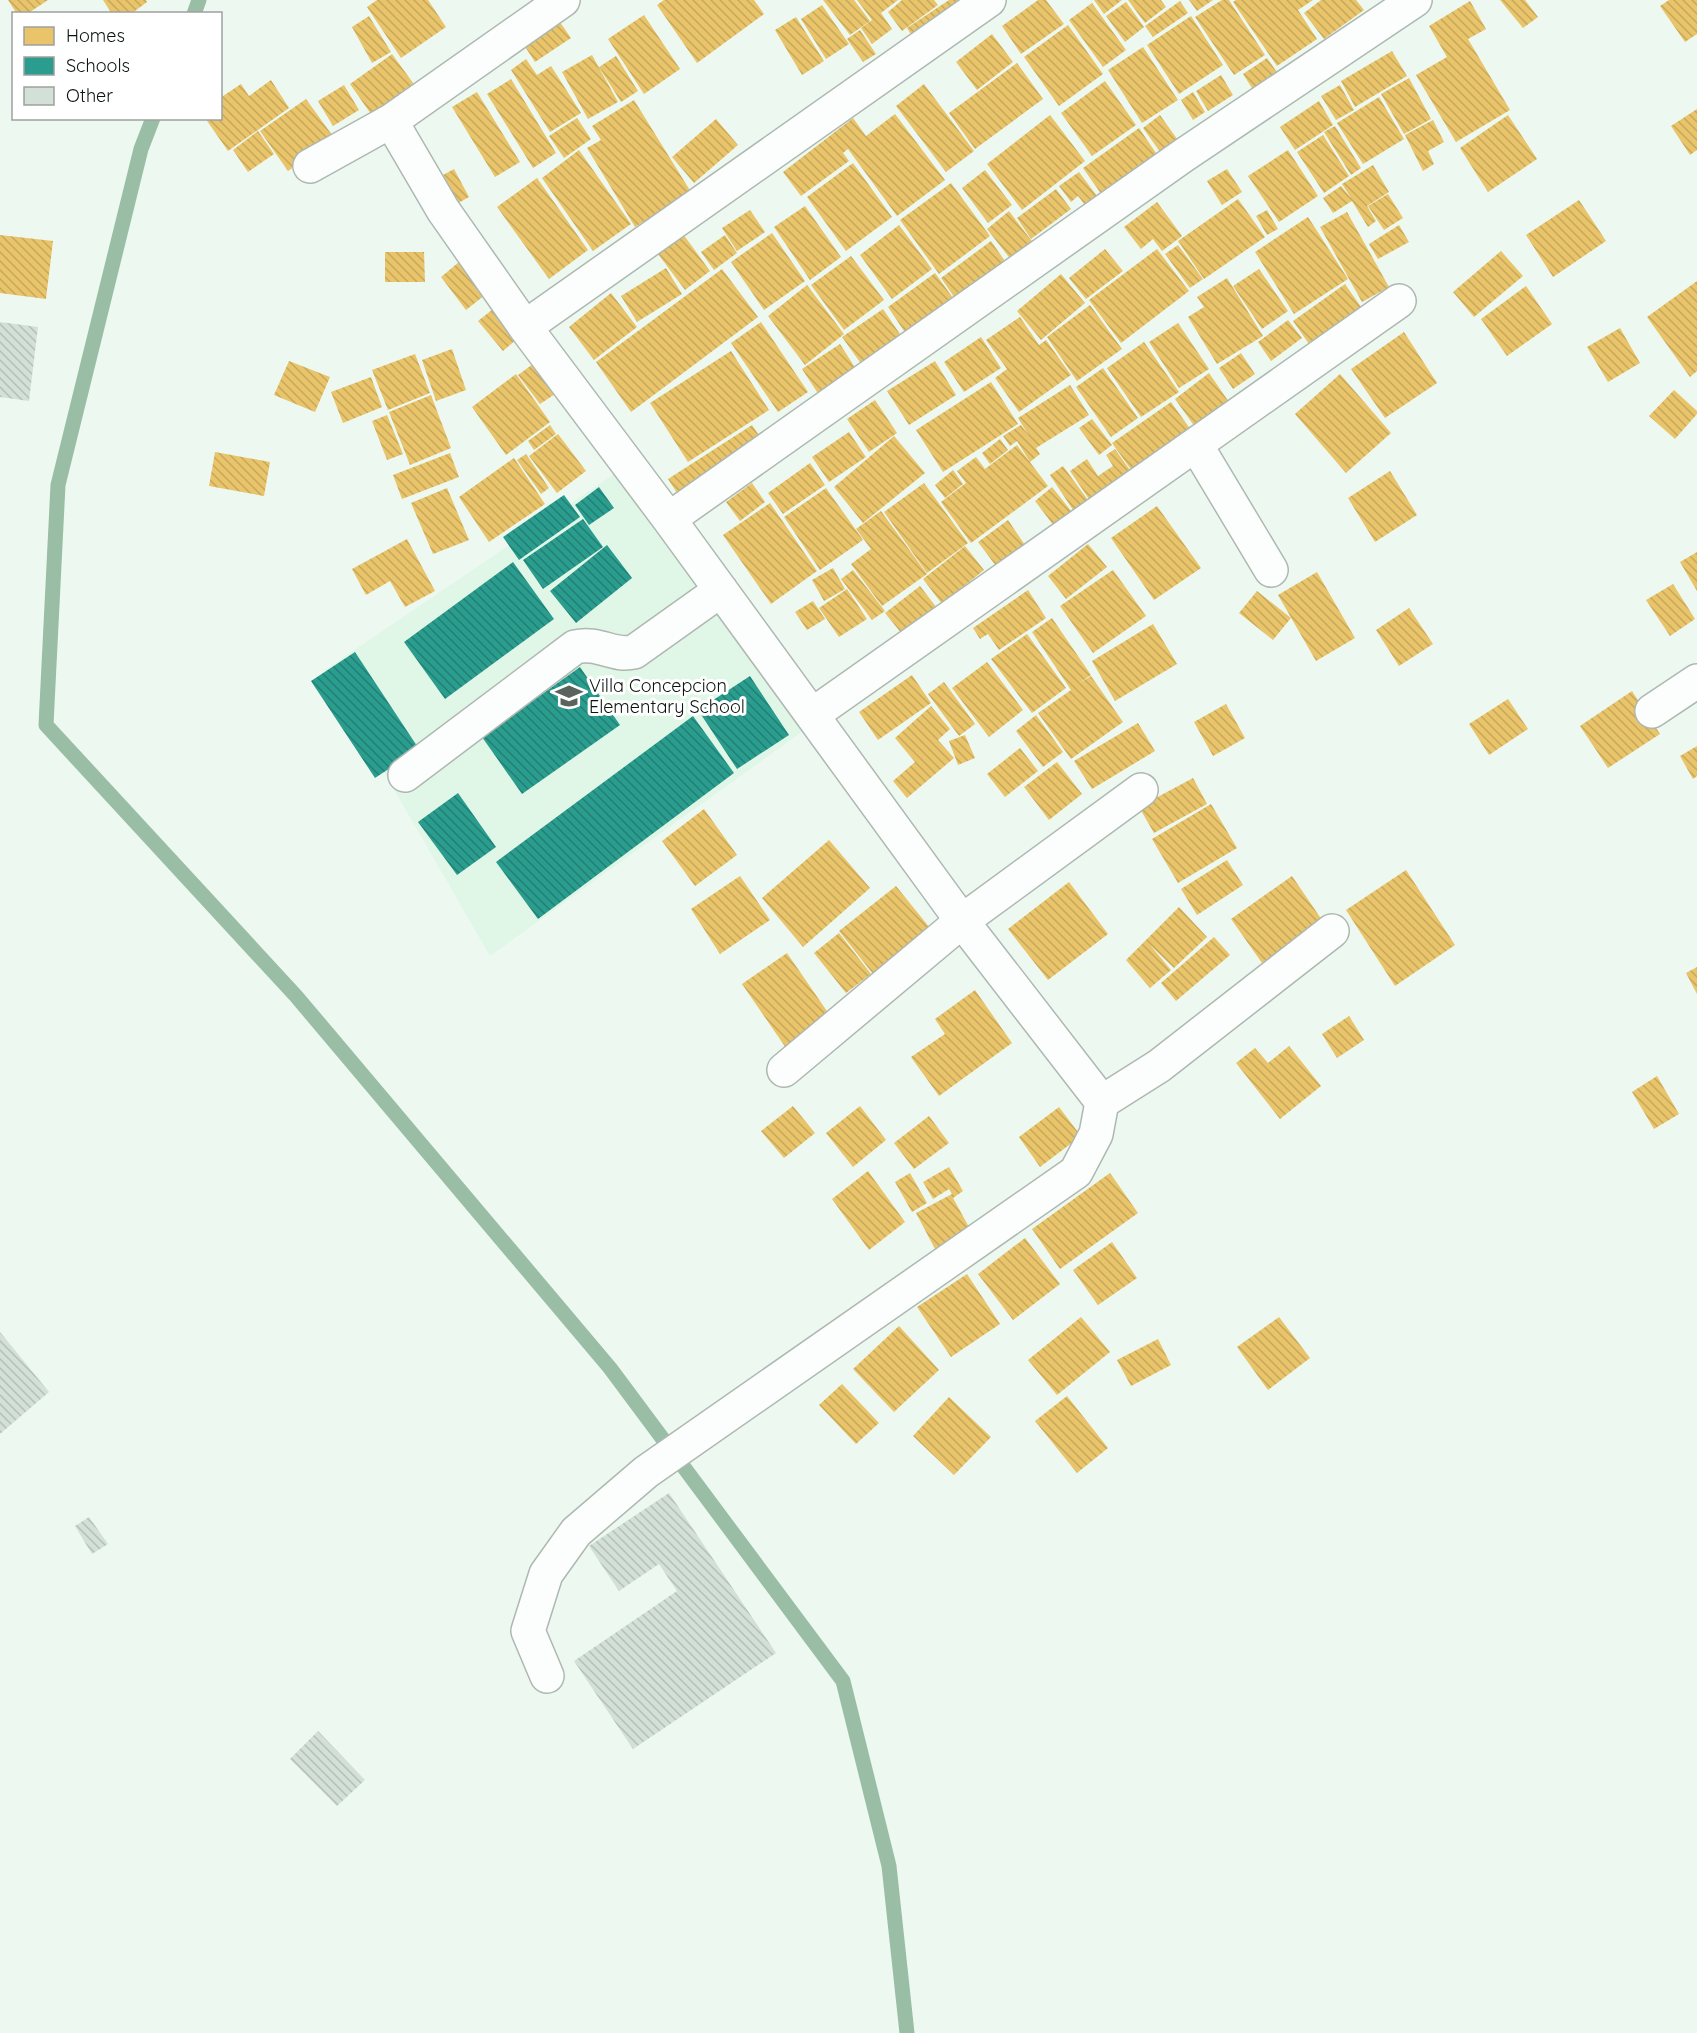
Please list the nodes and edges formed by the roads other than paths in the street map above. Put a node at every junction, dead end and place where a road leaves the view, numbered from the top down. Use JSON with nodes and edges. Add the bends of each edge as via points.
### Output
{"nodes":[{"id":1,"x":563,"y":0,"type":"edge"},
{"id":2,"x":989,"y":0,"type":"edge"},
{"id":3,"x":1415,"y":0,"type":"edge"},
{"id":4,"x":391,"y":121,"type":"junction"},
{"id":5,"x":310,"y":166,"type":"dead end"},
{"id":6,"x":1399,"y":301,"type":"dead end"},
{"id":7,"x":525,"y":327,"type":"junction"},
{"id":8,"x":1196,"y":445,"type":"junction"},
{"id":9,"x":669,"y":519,"type":"junction"},
{"id":10,"x":1271,"y":570,"type":"dead end"},
{"id":11,"x":721,"y":590,"type":"junction"},
{"id":12,"x":1697,"y":681,"type":"edge"},
{"id":13,"x":1652,"y":711,"type":"dead end"},
{"id":14,"x":812,"y":715,"type":"junction"},
{"id":15,"x":405,"y":775,"type":"dead end"},
{"id":16,"x":1142,"y":790,"type":"dead end"},
{"id":17,"x":962,"y":921,"type":"junction"},
{"id":18,"x":1332,"y":931,"type":"dead end"},
{"id":19,"x":784,"y":1070,"type":"dead end"},
{"id":20,"x":1102,"y":1102,"type":"junction"},
{"id":21,"x":547,"y":1676,"type":"dead end"}],
"edges":[{"from":1,"to":4,"type":"street"},
{"from":2,"to":7,"type":"street"},
{"from":3,"to":9,"type":"street","via":[[1184,155]]},
{"from":4,"to":5,"type":"street"},
{"from":4,"to":7,"type":"street","via":[[443,210]]},
{"from":6,"to":8,"type":"street"},
{"from":7,"to":9,"type":"street"},
{"from":8,"to":10,"type":"street"},
{"from":8,"to":14,"type":"street"},
{"from":9,"to":11,"type":"street"},
{"from":11,"to":14,"type":"street"},
{"from":11,"to":15,"type":"street","via":[[634,652],[624,654],[585,644],[575,647]]},
{"from":12,"to":13,"type":"street"},
{"from":14,"to":17,"type":"street"},
{"from":16,"to":17,"type":"street"},
{"from":17,"to":19,"type":"street"},
{"from":17,"to":20,"type":"street"},
{"from":18,"to":20,"type":"street","via":[[1159,1066]]},
{"from":20,"to":21,"type":"street","via":[[1096,1134],[1076,1172],[646,1472],[576,1532],[546,1574],[528,1631]]}]}
